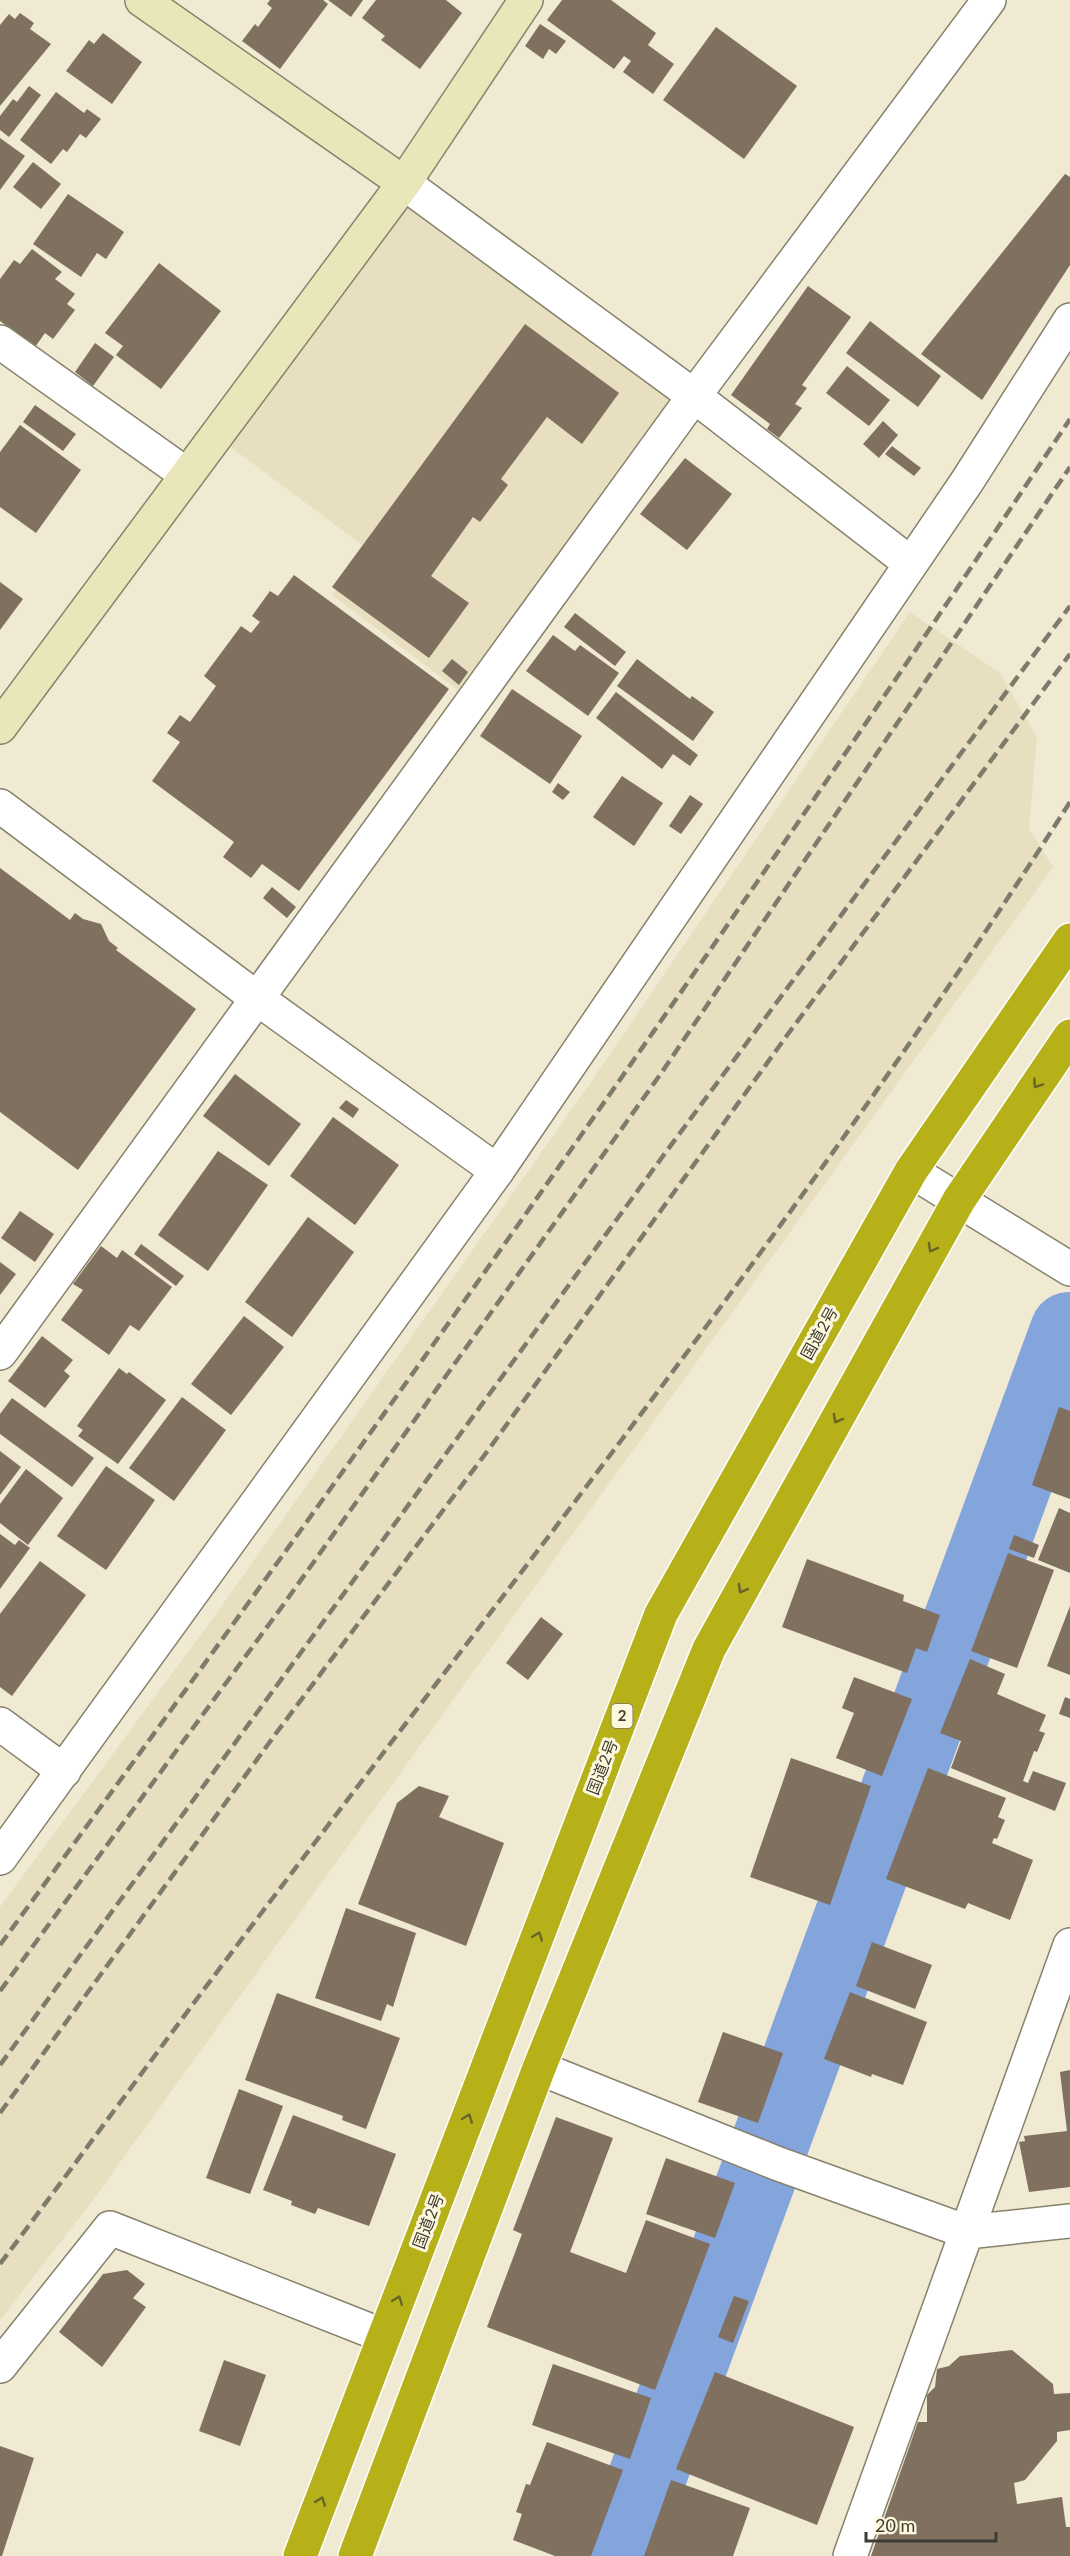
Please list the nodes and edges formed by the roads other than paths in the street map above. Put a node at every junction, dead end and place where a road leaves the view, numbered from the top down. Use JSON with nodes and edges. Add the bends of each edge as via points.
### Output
{"nodes":[{"id":1,"x":142,"y":0,"type":"edge"},
{"id":2,"x":526,"y":0,"type":"edge"},
{"id":3,"x":989,"y":0,"type":"edge"},
{"id":4,"x":404,"y":183,"type":"junction"},
{"id":5,"x":1070,"y":320,"type":"edge"},
{"id":6,"x":0,"y":342,"type":"edge"},
{"id":7,"x":694,"y":396,"type":"junction"},
{"id":8,"x":187,"y":475,"type":"junction"},
{"id":9,"x":910,"y":563,"type":"junction"},
{"id":10,"x":0,"y":727,"type":"edge"},
{"id":11,"x":0,"y":806,"type":"edge"},
{"id":12,"x":1070,"y":940,"type":"edge"},
{"id":13,"x":258,"y":999,"type":"junction"},
{"id":14,"x":1070,"y":1036,"type":"edge"},
{"id":15,"x":496,"y":1171,"type":"junction"},
{"id":16,"x":911,"y":1171,"type":"junction"},
{"id":17,"x":958,"y":1200,"type":"junction"},
{"id":18,"x":1070,"y":1269,"type":"edge"},
{"id":19,"x":0,"y":1353,"type":"edge"},
{"id":20,"x":0,"y":1724,"type":"edge"},
{"id":21,"x":64,"y":1771,"type":"junction"},
{"id":22,"x":0,"y":1858,"type":"edge"},
{"id":23,"x":1070,"y":1945,"type":"edge"},
{"id":24,"x":539,"y":2068,"type":"junction"},
{"id":25,"x":1070,"y":2221,"type":"edge"},
{"id":26,"x":967,"y":2232,"type":"junction"},
{"id":27,"x":384,"y":2336,"type":"junction"},
{"id":28,"x":0,"y":2366,"type":"edge"},
{"id":29,"x":300,"y":2556,"type":"edge"},
{"id":30,"x":355,"y":2556,"type":"edge"},
{"id":31,"x":850,"y":2556,"type":"edge"}],
"edges":[{"from":1,"to":4,"type":"street"},
{"from":2,"to":4,"type":"street"},
{"from":3,"to":7,"type":"street"},
{"from":4,"to":7,"type":"street"},
{"from":4,"to":8,"type":"street"},
{"from":5,"to":9,"type":"street"},
{"from":6,"to":8,"type":"street"},
{"from":7,"to":9,"type":"street"},
{"from":7,"to":13,"type":"street"},
{"from":8,"to":10,"type":"street"},
{"from":9,"to":15,"type":"street"},
{"from":11,"to":13,"type":"street"},
{"from":12,"to":16,"type":"highway","name":"国道2号","number":"2"},
{"from":13,"to":15,"type":"street"},
{"from":13,"to":19,"type":"street"},
{"from":14,"to":17,"type":"highway","one_way":true},
{"from":15,"to":21,"type":"street"},
{"from":16,"to":17,"type":"street"},
{"from":27,"to":16,"type":"highway","name":"国道2号","number":"2","one_way":true,"via":[[661,1614]]},
{"from":17,"to":18,"type":"street"},
{"from":17,"to":24,"type":"highway","one_way":true,"via":[[709,1649]]},
{"from":20,"to":21,"type":"street"},
{"from":21,"to":22,"type":"street"},
{"from":23,"to":26,"type":"street"},
{"from":24,"to":26,"type":"street"},
{"from":24,"to":30,"type":"highway"},
{"from":25,"to":26,"type":"street"},
{"from":26,"to":31,"type":"street"},
{"from":27,"to":28,"type":"street","via":[[110,2228]]},
{"from":29,"to":27,"type":"highway","name":"国道2号","number":"2","one_way":true}]}
